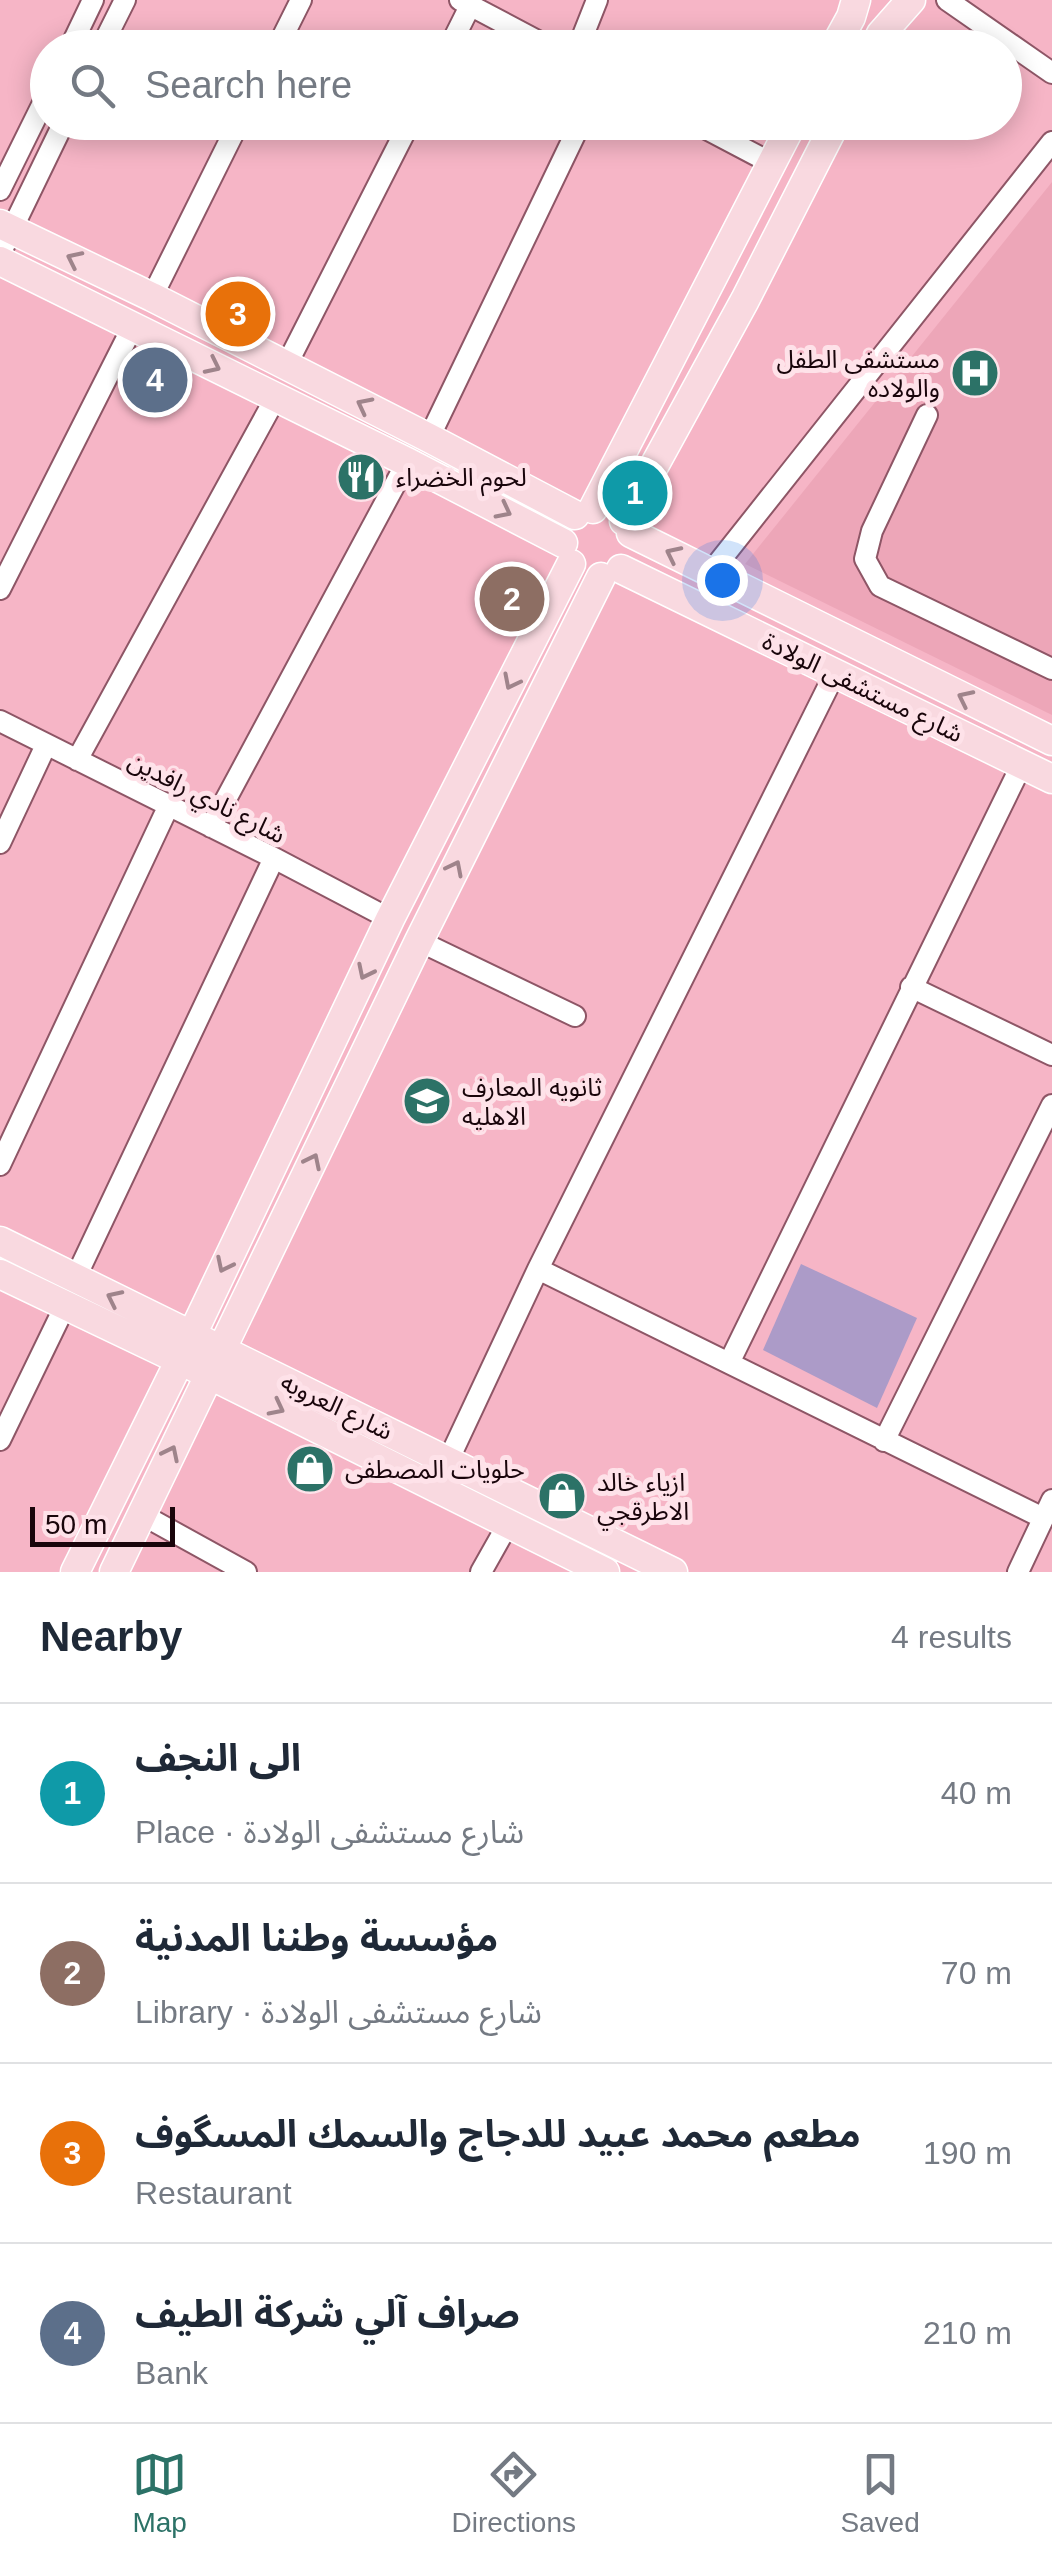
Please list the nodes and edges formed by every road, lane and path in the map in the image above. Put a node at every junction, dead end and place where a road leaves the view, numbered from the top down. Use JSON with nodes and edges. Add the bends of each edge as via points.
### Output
{"nodes":[{"id":1,"x":93,"y":0,"type":"edge"},
{"id":2,"x":125,"y":0,"type":"edge"},
{"id":3,"x":300,"y":0,"type":"edge"},
{"id":4,"x":598,"y":0,"type":"edge"},
{"id":5,"x":897,"y":0,"type":"edge"},
{"id":6,"x":911,"y":0,"type":"edge"},
{"id":7,"x":947,"y":0,"type":"edge"},
{"id":8,"x":465,"y":3,"type":"edge"},
{"id":9,"x":856,"y":6,"type":"edge"},
{"id":10,"x":79,"y":30,"type":"edge"},
{"id":11,"x":110,"y":30,"type":"edge"},
{"id":12,"x":286,"y":30,"type":"edge"},
{"id":13,"x":455,"y":30,"type":"edge"},
{"id":14,"x":517,"y":30,"type":"edge"},
{"id":15,"x":586,"y":30,"type":"edge"},
{"id":16,"x":843,"y":30,"type":"edge"},
{"id":17,"x":883,"y":30,"type":"edge"},
{"id":18,"x":887,"y":30,"type":"edge"},
{"id":19,"x":990,"y":30,"type":"edge"},
{"id":20,"x":1022,"y":53,"type":"edge"},
{"id":21,"x":1052,"y":74,"type":"edge"},
{"id":22,"x":30,"y":129,"type":"edge"},
{"id":23,"x":55,"y":140,"type":"edge"},
{"id":24,"x":230,"y":140,"type":"edge"},
{"id":25,"x":401,"y":140,"type":"edge"},
{"id":26,"x":572,"y":140,"type":"edge"},
{"id":27,"x":727,"y":140,"type":"edge"},
{"id":28,"x":783,"y":140,"type":"edge"},
{"id":29,"x":827,"y":140,"type":"edge"},
{"id":30,"x":1052,"y":142,"type":"edge"},
{"id":31,"x":770,"y":163,"type":"junction"},
{"id":32,"x":0,"y":190,"type":"edge"},
{"id":33,"x":3,"y":242,"type":"edge"},
{"id":34,"x":152,"y":297,"type":"junction"},
{"id":35,"x":133,"y":326,"type":"junction"},
{"id":36,"x":286,"y":366,"type":"junction"},
{"id":37,"x":276,"y":397,"type":"junction"},
{"id":38,"x":927,"y":415,"type":"dead end"},
{"id":39,"x":429,"y":438,"type":"junction"},
{"id":40,"x":407,"y":462,"type":"junction"},
{"id":41,"x":584,"y":512,"type":"junction"},
{"id":42,"x":627,"y":527,"type":"junction"},
{"id":43,"x":567,"y":553,"type":"junction"},
{"id":44,"x":711,"y":572,"type":"junction"},
{"id":45,"x":611,"y":573,"type":"junction"},
{"id":46,"x":0,"y":589,"type":"edge"},
{"id":47,"x":1052,"y":669,"type":"edge"},
{"id":48,"x":835,"y":673,"type":"junction"},
{"id":49,"x":0,"y":722,"type":"edge"},
{"id":50,"x":1052,"y":741,"type":"edge"},
{"id":51,"x":46,"y":744,"type":"junction"},
{"id":52,"x":77,"y":760,"type":"junction"},
{"id":53,"x":1022,"y":764,"type":"junction"},
{"id":54,"x":1052,"y":779,"type":"edge"},
{"id":55,"x":169,"y":806,"type":"junction"},
{"id":56,"x":212,"y":826,"type":"junction"},
{"id":57,"x":0,"y":843,"type":"edge"},
{"id":58,"x":274,"y":858,"type":"junction"},
{"id":59,"x":390,"y":919,"type":"junction"},
{"id":60,"x":419,"y":941,"type":"junction"},
{"id":61,"x":912,"y":987,"type":"junction"},
{"id":62,"x":575,"y":1016,"type":"dead end"},
{"id":63,"x":1052,"y":1055,"type":"edge"},
{"id":64,"x":1052,"y":1105,"type":"edge"},
{"id":65,"x":0,"y":1165,"type":"edge"},
{"id":66,"x":0,"y":1242,"type":"edge"},
{"id":67,"x":538,"y":1269,"type":"junction"},
{"id":68,"x":0,"y":1274,"type":"edge"},
{"id":69,"x":75,"y":1279,"type":"junction"},
{"id":70,"x":65,"y":1306,"type":"junction"},
{"id":71,"x":186,"y":1347,"type":"junction"},
{"id":72,"x":216,"y":1362,"type":"junction"},
{"id":73,"x":729,"y":1363,"type":"junction"},
{"id":74,"x":0,"y":1440,"type":"edge"},
{"id":75,"x":884,"y":1441,"type":"junction"},
{"id":76,"x":448,"y":1461,"type":"junction"},
{"id":77,"x":1048,"y":1509,"type":"edge"},
{"id":78,"x":141,"y":1514,"type":"junction"},
{"id":79,"x":508,"y":1524,"type":"junction"},
{"id":80,"x":75,"y":1572,"type":"edge"},
{"id":81,"x":114,"y":1572,"type":"edge"},
{"id":82,"x":246,"y":1572,"type":"edge"},
{"id":83,"x":481,"y":1572,"type":"edge"},
{"id":84,"x":605,"y":1572,"type":"edge"},
{"id":85,"x":673,"y":1572,"type":"edge"},
{"id":86,"x":1018,"y":1572,"type":"edge"}],
"edges":[{"from":1,"to":10,"type":"street"},
{"from":2,"to":11,"type":"street"},
{"from":3,"to":12,"type":"street"},
{"from":4,"to":15,"type":"street"},
{"from":5,"to":17,"type":"main road"},
{"from":6,"to":18,"type":"main road"},
{"from":7,"to":19,"type":"street"},
{"from":8,"to":13,"type":"street"},
{"from":8,"to":14,"type":"street"},
{"from":9,"to":16,"type":"main road"},
{"from":20,"to":21,"type":"street"},
{"from":22,"to":32,"type":"street"},
{"from":23,"to":33,"type":"street"},
{"from":24,"to":34,"type":"street"},
{"from":25,"to":36,"type":"street"},
{"from":26,"to":39,"type":"street"},
{"from":27,"to":31,"type":"street"},
{"from":28,"to":31,"type":"main road"},
{"from":29,"to":42,"type":"main road"},
{"from":30,"to":44,"type":"street"},
{"from":31,"to":41,"type":"main road"},
{"from":34,"to":33,"type":"main road","one_way":true},
{"from":33,"to":35,"type":"main road"},
{"from":34,"to":36,"type":"main road"},
{"from":35,"to":37,"type":"main road","one_way":true},
{"from":35,"to":46,"type":"street"},
{"from":39,"to":36,"type":"main road","one_way":true},
{"from":37,"to":40,"type":"main road"},
{"from":37,"to":52,"type":"street"},
{"from":38,"to":47,"type":"street","via":[[865,559],[880,586]]},
{"from":39,"to":41,"type":"main road"},
{"from":40,"to":43,"type":"main road","one_way":true},
{"from":40,"to":56,"type":"street"},
{"from":41,"to":42,"type":"main road","via":[[601,508]]},
{"from":41,"to":43,"type":"main road","via":[[566,530]]},
{"from":44,"to":42,"type":"main road","name":"شارع مستشفى الولادة","one_way":true},
{"from":42,"to":45,"type":"main road","via":[[630,555]]},
{"from":43,"to":45,"type":"main road","via":[[582,574]]},
{"from":43,"to":59,"type":"main road","one_way":true},
{"from":50,"to":44,"type":"main road","name":"شارع مستشفى الولادة","one_way":true},
{"from":45,"to":48,"type":"main road","name":"شارع مستشفى الولادة"},
{"from":60,"to":45,"type":"main road","one_way":true},
{"from":48,"to":53,"type":"main road","name":"شارع مستشفى الولادة"},
{"from":48,"to":67,"type":"street"},
{"from":49,"to":51,"type":"street","name":"شارع نادي رافدين"},
{"from":51,"to":52,"type":"street","name":"شارع نادي رافدين"},
{"from":51,"to":57,"type":"street"},
{"from":52,"to":55,"type":"street","name":"شارع نادي رافدين"},
{"from":53,"to":54,"type":"main road","name":"شارع مستشفى الولادة"},
{"from":53,"to":61,"type":"street"},
{"from":55,"to":56,"type":"street","name":"شارع نادي رافدين"},
{"from":55,"to":65,"type":"street"},
{"from":56,"to":58,"type":"street","name":"شارع نادي رافدين"},
{"from":58,"to":59,"type":"street","name":"شارع نادي رافدين"},
{"from":58,"to":69,"type":"street"},
{"from":59,"to":71,"type":"main road","one_way":true},
{"from":60,"to":62,"type":"street"},
{"from":72,"to":60,"type":"main road","one_way":true},
{"from":61,"to":63,"type":"street"},
{"from":61,"to":73,"type":"street"},
{"from":64,"to":75,"type":"street"},
{"from":66,"to":69,"type":"main road","name":"شارع العروبه"},
{"from":67,"to":73,"type":"street"},
{"from":67,"to":76,"type":"street"},
{"from":68,"to":70,"type":"main road","name":"شارع العروبه"},
{"from":71,"to":69,"type":"main road","name":"شارع العروبه","one_way":true},
{"from":70,"to":71,"type":"main road","name":"شارع العروبه"},
{"from":70,"to":74,"type":"street"},
{"from":71,"to":72,"type":"main road","name":"شارع العروبه"},
{"from":71,"to":80,"type":"main road"},
{"from":72,"to":76,"type":"main road","name":"شارع العروبه"},
{"from":78,"to":72,"type":"main road","one_way":true},
{"from":72,"to":79,"type":"main road","name":"شارع العروبه","one_way":true},
{"from":73,"to":75,"type":"street"},
{"from":75,"to":77,"type":"street"},
{"from":76,"to":85,"type":"main road","name":"شارع العروبه"},
{"from":77,"to":86,"type":"street"},
{"from":78,"to":81,"type":"main road"},
{"from":78,"to":82,"type":"street"},
{"from":79,"to":83,"type":"street"},
{"from":79,"to":84,"type":"main road","name":"شارع العروبه"}]}
